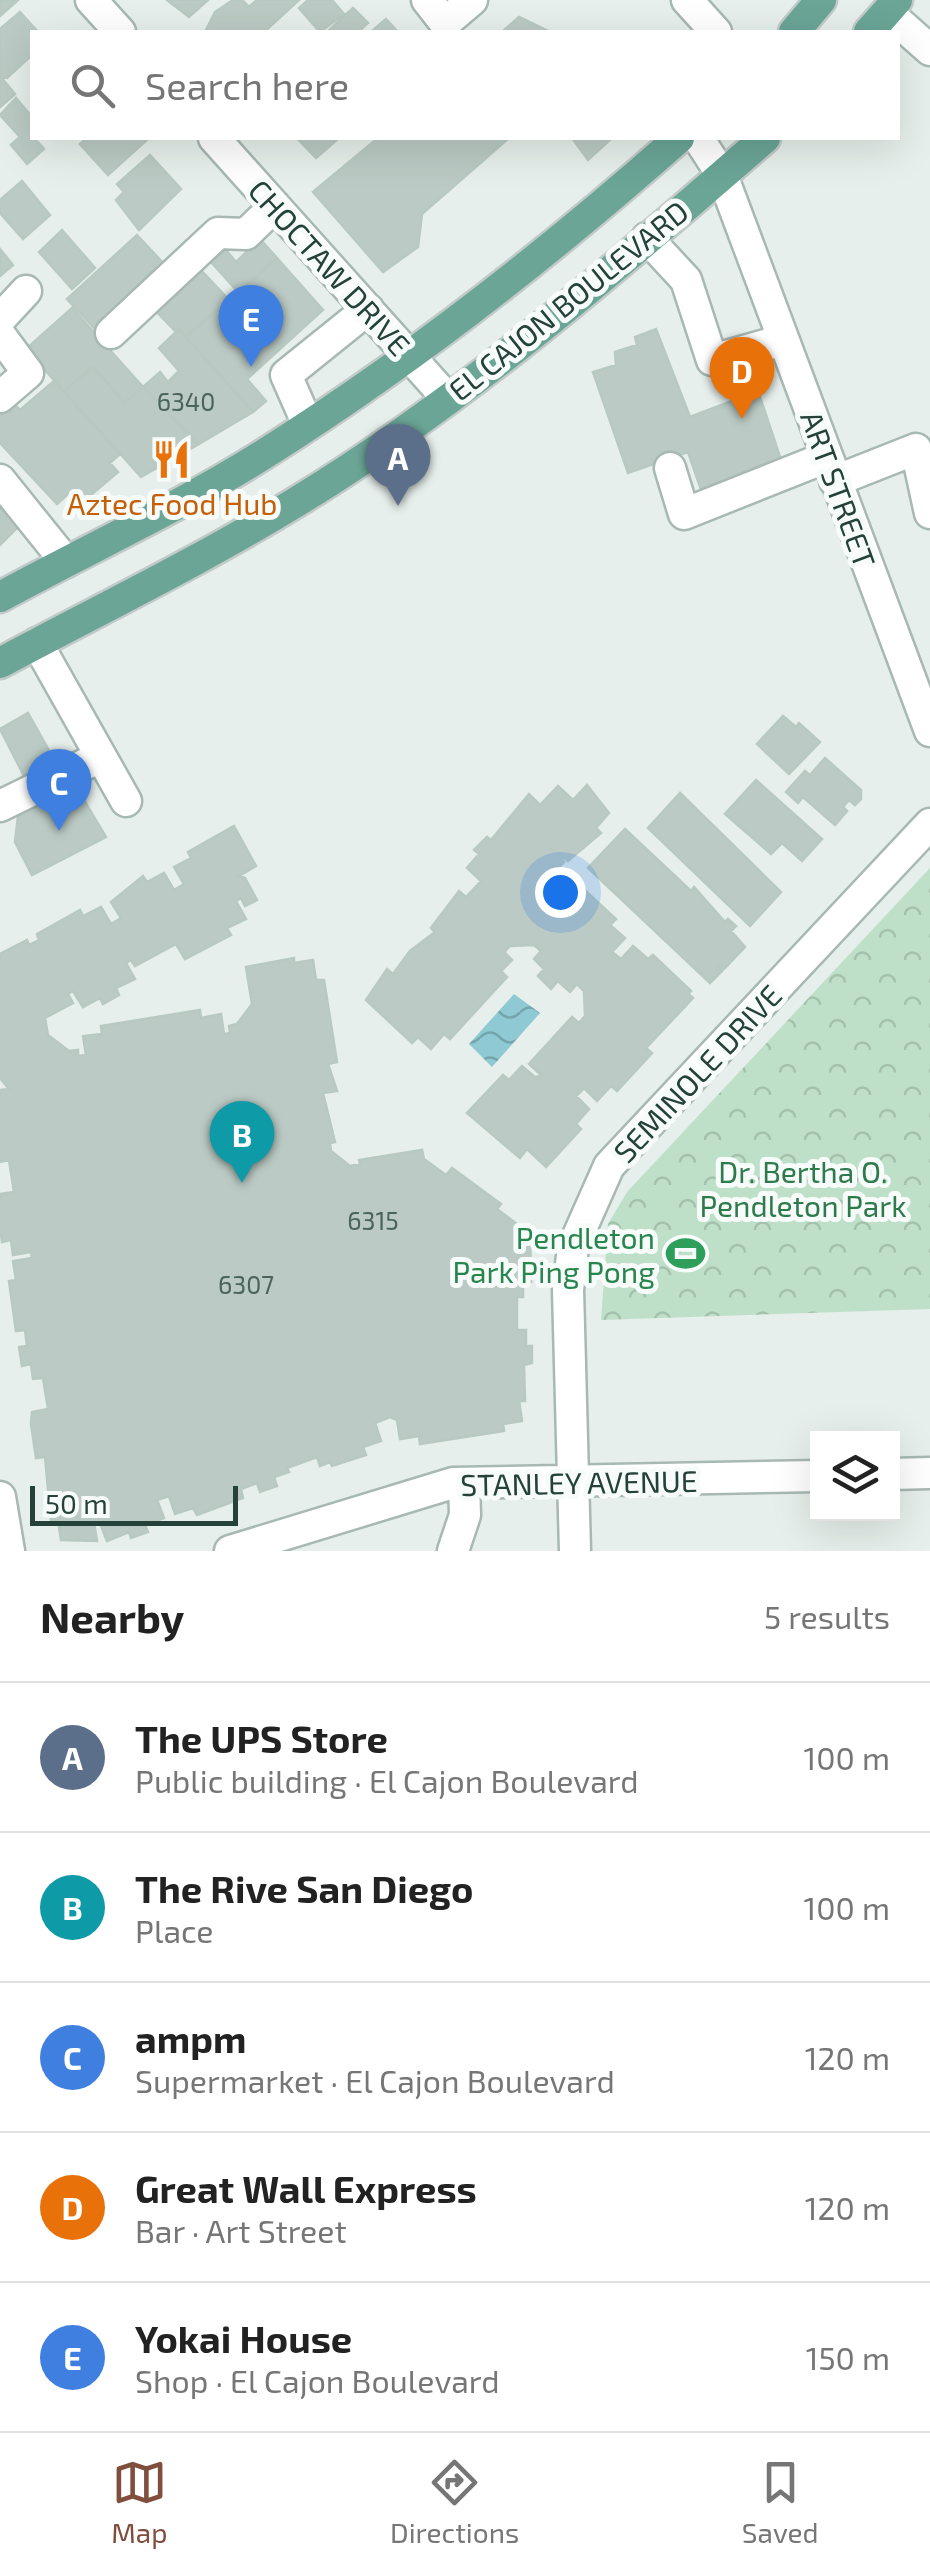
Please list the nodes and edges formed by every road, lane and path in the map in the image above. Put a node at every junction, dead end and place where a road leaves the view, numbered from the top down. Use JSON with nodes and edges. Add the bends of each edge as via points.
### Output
{"nodes":[{"id":1,"x":91,"y":0,"type":"edge"},
{"id":2,"x":427,"y":0,"type":"edge"},
{"id":3,"x":472,"y":0,"type":"edge"},
{"id":4,"x":686,"y":0,"type":"edge"},
{"id":5,"x":821,"y":0,"type":"edge"},
{"id":6,"x":884,"y":15,"type":"edge"},
{"id":7,"x":118,"y":30,"type":"edge"},
{"id":8,"x":714,"y":30,"type":"edge"},
{"id":9,"x":796,"y":30,"type":"edge"},
{"id":10,"x":930,"y":50,"type":"edge"},
{"id":11,"x":216,"y":140,"type":"edge"},
{"id":12,"x":677,"y":140,"type":"edge"},
{"id":13,"x":699,"y":140,"type":"edge"},
{"id":14,"x":762,"y":140,"type":"edge"},
{"id":15,"x":722,"y":175,"type":"junction"},
{"id":16,"x":276,"y":206,"type":"junction"},
{"id":17,"x":646,"y":238,"type":"junction"},
{"id":18,"x":26,"y":292,"type":"dead end"},
{"id":19,"x":368,"y":309,"type":"junction"},
{"id":20,"x":0,"y":319,"type":"edge"},
{"id":21,"x":110,"y":333,"type":"dead end"},
{"id":22,"x":0,"y":335,"type":"edge"},
{"id":23,"x":783,"y":340,"type":"junction"},
{"id":24,"x":408,"y":355,"type":"junction"},
{"id":25,"x":0,"y":397,"type":"edge"},
{"id":26,"x":446,"y":397,"type":"junction"},
{"id":27,"x":308,"y":425,"type":"junction"},
{"id":28,"x":670,"y":468,"type":"dead end"},
{"id":29,"x":831,"y":469,"type":"junction"},
{"id":30,"x":0,"y":480,"type":"edge"},
{"id":31,"x":930,"y":513,"type":"edge"},
{"id":32,"x":66,"y":562,"type":"junction"},
{"id":33,"x":0,"y":596,"type":"edge"},
{"id":34,"x":36,"y":643,"type":"junction"},
{"id":35,"x":0,"y":663,"type":"edge"},
{"id":36,"x":930,"y":731,"type":"edge"},
{"id":37,"x":100,"y":757,"type":"junction"},
{"id":38,"x":126,"y":801,"type":"dead end"},
{"id":39,"x":0,"y":806,"type":"edge"},
{"id":40,"x":930,"y":824,"type":"edge"},
{"id":41,"x":930,"y":1473,"type":"edge"},
{"id":42,"x":900,"y":1474,"type":"edge"},
{"id":43,"x":810,"y":1476,"type":"edge"},
{"id":44,"x":464,"y":1482,"type":"junction"},
{"id":45,"x":574,"y":1482,"type":"junction"},
{"id":46,"x":0,"y":1497,"type":"edge"},
{"id":47,"x":8,"y":1551,"type":"edge"},
{"id":48,"x":230,"y":1551,"type":"edge"},
{"id":49,"x":453,"y":1551,"type":"edge"},
{"id":50,"x":576,"y":1551,"type":"edge"}],
"edges":[{"from":1,"to":7,"type":"street"},
{"from":2,"to":3,"type":"street","via":[[445,23]]},
{"from":4,"to":8,"type":"street"},
{"from":5,"to":9,"type":"main road"},
{"from":6,"to":10,"type":"street"},
{"from":11,"to":16,"type":"street","name":"CHOCTAW DRIVE"},
{"from":12,"to":24,"type":"main road","name":"EL CAJON BOULEVARD"},
{"from":13,"to":15,"type":"street","name":"ART STREET"},
{"from":14,"to":15,"type":"main road","name":"EL CAJON BOULEVARD"},
{"from":15,"to":17,"type":"main road","name":"EL CAJON BOULEVARD"},
{"from":15,"to":23,"type":"street","name":"ART STREET"},
{"from":16,"to":19,"type":"street","name":"CHOCTAW DRIVE"},
{"from":16,"to":21,"type":"street","via":[[246,234],[218,233]]},
{"from":17,"to":23,"type":"street","via":[[686,280],[712,360]]},
{"from":17,"to":26,"type":"main road","name":"EL CAJON BOULEVARD"},
{"from":18,"to":20,"type":"street"},
{"from":19,"to":24,"type":"street","name":"CHOCTAW DRIVE"},
{"from":19,"to":27,"type":"street","via":[[286,375]]},
{"from":22,"to":25,"type":"street","via":[[28,373]]},
{"from":23,"to":29,"type":"street","name":"ART STREET"},
{"from":24,"to":26,"type":"street","name":"CHOCTAW DRIVE"},
{"from":24,"to":27,"type":"main road","name":"EL CAJON BOULEVARD"},
{"from":26,"to":34,"type":"main road","name":"EL CAJON BOULEVARD","via":[[294,504]]},
{"from":27,"to":32,"type":"main road","name":"EL CAJON BOULEVARD"},
{"from":28,"to":29,"type":"street","via":[[684,514]]},
{"from":29,"to":31,"type":"street","via":[[916,450]]},
{"from":29,"to":36,"type":"street","name":"ART STREET"},
{"from":30,"to":32,"type":"street"},
{"from":32,"to":33,"type":"main road","name":"EL CAJON BOULEVARD"},
{"from":34,"to":35,"type":"main road","name":"EL CAJON BOULEVARD"},
{"from":34,"to":37,"type":"street"},
{"from":37,"to":38,"type":"street"},
{"from":37,"to":39,"type":"street"},
{"from":40,"to":45,"type":"street","name":"SEMINOLE DRIVE","via":[[609,1166],[574,1246],[568,1290]]},
{"from":41,"to":42,"type":"street"},
{"from":43,"to":45,"type":"street","name":"STANLEY AVENUE"},
{"from":44,"to":45,"type":"street","name":"STANLEY AVENUE"},
{"from":44,"to":48,"type":"street","name":"STANLEY AVENUE"},
{"from":44,"to":49,"type":"street","via":[[466,1514]]},
{"from":45,"to":50,"type":"street","name":"SEMINOLE DRIVE"},
{"from":46,"to":47,"type":"street"}]}
